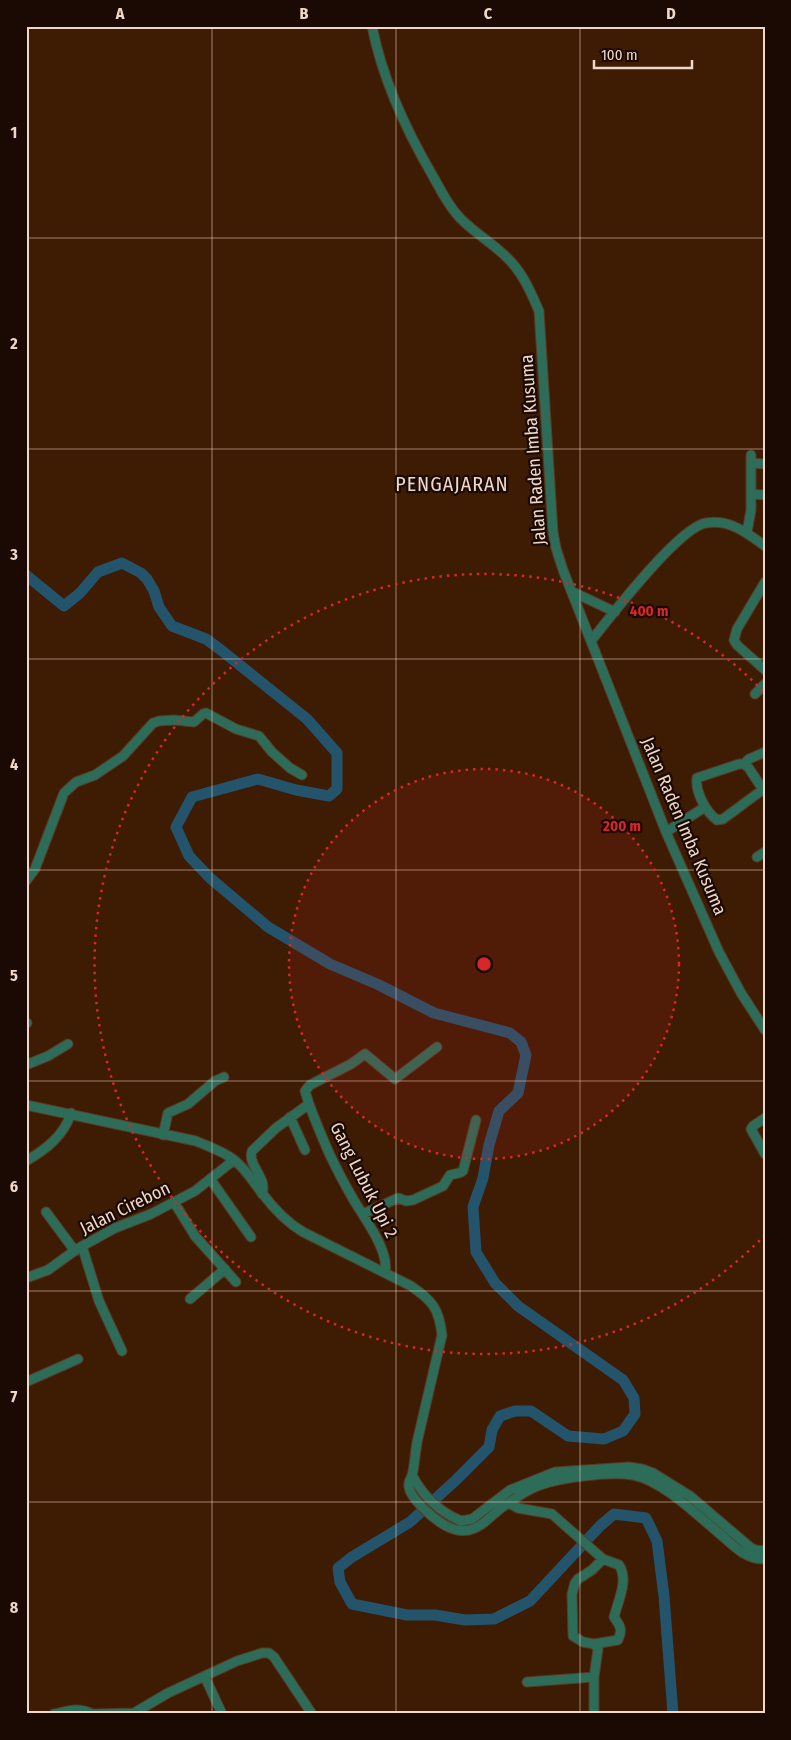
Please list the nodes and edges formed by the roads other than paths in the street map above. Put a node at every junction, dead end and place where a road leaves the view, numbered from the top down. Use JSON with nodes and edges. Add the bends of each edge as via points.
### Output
{"nodes":[{"id":1,"x":372,"y":26,"type":"edge"},
{"id":2,"x":765,"y":464,"type":"edge"},
{"id":3,"x":751,"y":494,"type":"junction"},
{"id":4,"x":765,"y":495,"type":"edge"},
{"id":5,"x":747,"y":532,"type":"junction"},
{"id":6,"x":765,"y":546,"type":"edge"},
{"id":7,"x":764,"y":586,"type":"edge"},
{"id":8,"x":571,"y":591,"type":"junction"},
{"id":9,"x":615,"y":612,"type":"junction"},
{"id":10,"x":591,"y":641,"type":"junction"},
{"id":11,"x":765,"y":670,"type":"edge"},
{"id":12,"x":765,"y":684,"type":"edge"},
{"id":13,"x":755,"y":694,"type":"dead end"},
{"id":14,"x":765,"y":752,"type":"edge"},
{"id":15,"x":744,"y":764,"type":"junction"},
{"id":16,"x":302,"y":776,"type":"dead end"},
{"id":17,"x":705,"y":807,"type":"junction"},
{"id":18,"x":666,"y":832,"type":"junction"},
{"id":19,"x":765,"y":852,"type":"edge"},
{"id":20,"x":757,"y":857,"type":"dead end"},
{"id":21,"x":26,"y":881,"type":"edge"},
{"id":22,"x":765,"y":1030,"type":"edge"},
{"id":23,"x":68,"y":1044,"type":"dead end"},
{"id":24,"x":437,"y":1047,"type":"dead end"},
{"id":25,"x":26,"y":1065,"type":"edge"},
{"id":26,"x":224,"y":1078,"type":"dead end"},
{"id":27,"x":309,"y":1104,"type":"junction"},
{"id":28,"x":26,"y":1105,"type":"edge"},
{"id":29,"x":71,"y":1113,"type":"junction"},
{"id":30,"x":290,"y":1117,"type":"junction"},
{"id":31,"x":765,"y":1118,"type":"edge"},
{"id":32,"x":476,"y":1120,"type":"dead end"},
{"id":33,"x":163,"y":1135,"type":"junction"},
{"id":34,"x":305,"y":1150,"type":"dead end"},
{"id":35,"x":765,"y":1154,"type":"edge"},
{"id":36,"x":234,"y":1160,"type":"junction"},
{"id":37,"x":26,"y":1162,"type":"edge"},
{"id":38,"x":211,"y":1180,"type":"junction"},
{"id":39,"x":262,"y":1194,"type":"junction"},
{"id":40,"x":174,"y":1202,"type":"junction"},
{"id":41,"x":46,"y":1212,"type":"dead end"},
{"id":42,"x":363,"y":1214,"type":"junction"},
{"id":43,"x":251,"y":1237,"type":"dead end"},
{"id":44,"x":79,"y":1248,"type":"junction"},
{"id":45,"x":224,"y":1269,"type":"junction"},
{"id":46,"x":385,"y":1272,"type":"junction"},
{"id":47,"x":26,"y":1278,"type":"edge"},
{"id":48,"x":236,"y":1282,"type":"dead end"},
{"id":49,"x":190,"y":1299,"type":"dead end"},
{"id":50,"x":122,"y":1351,"type":"dead end"},
{"id":51,"x":78,"y":1359,"type":"dead end"},
{"id":52,"x":26,"y":1382,"type":"edge"},
{"id":53,"x":412,"y":1475,"type":"junction"},
{"id":54,"x":509,"y":1503,"type":"junction"},
{"id":55,"x":765,"y":1550,"type":"edge"},
{"id":56,"x":599,"y":1556,"type":"junction"},
{"id":57,"x":765,"y":1559,"type":"edge"},
{"id":58,"x":594,"y":1644,"type":"junction"},
{"id":59,"x":205,"y":1677,"type":"junction"},
{"id":60,"x":594,"y":1677,"type":"junction"},
{"id":61,"x":527,"y":1682,"type":"dead end"},
{"id":62,"x":134,"y":1713,"type":"edge"},
{"id":63,"x":54,"y":1714,"type":"edge"},
{"id":64,"x":93,"y":1714,"type":"edge"},
{"id":65,"x":222,"y":1714,"type":"edge"},
{"id":66,"x":312,"y":1714,"type":"edge"},
{"id":67,"x":594,"y":1714,"type":"edge"}],
"edges":[{"from":1,"to":8,"type":"street","name":"Jalan Raden Imba Kusuma","via":[[387,80],[411,134],[450,206],[458,217],[512,263],[539,311],[553,532]]},
{"from":2,"to":3,"type":"street","via":[[751,459]]},
{"from":3,"to":4,"type":"street"},
{"from":3,"to":5,"type":"street"},
{"from":5,"to":6,"type":"street"},
{"from":5,"to":9,"type":"street","via":[[713,522],[694,528],[667,552]]},
{"from":7,"to":11,"type":"street","via":[[737,629],[734,640]]},
{"from":8,"to":9,"type":"street"},
{"from":8,"to":10,"type":"street","name":"Jalan Raden Imba Kusuma"},
{"from":9,"to":10,"type":"street"},
{"from":10,"to":18,"type":"street","name":"Jalan Raden Imba Kusuma"},
{"from":12,"to":13,"type":"street"},
{"from":14,"to":15,"type":"street"},
{"from":15,"to":17,"type":"street","via":[[697,778]]},
{"from":15,"to":17,"type":"street","via":[[760,783],[761,791],[723,819],[717,820]]},
{"from":16,"to":21,"type":"street","via":[[272,752],[259,736],[236,729],[206,713],[194,722],[159,721],[148,727],[123,756],[95,775],[76,782],[64,793],[35,869]]},
{"from":17,"to":18,"type":"street"},
{"from":18,"to":22,"type":"street","name":"Jalan Raden Imba Kusuma","via":[[719,952]]},
{"from":19,"to":20,"type":"street"},
{"from":23,"to":25,"type":"street"},
{"from":24,"to":27,"type":"street","via":[[395,1079],[368,1054],[364,1054],[310,1085],[305,1091]]},
{"from":26,"to":33,"type":"street","via":[[188,1104],[168,1113]]},
{"from":27,"to":30,"type":"street"},
{"from":27,"to":42,"type":"street","name":"Gang Lubuk Upi 2","via":[[329,1154]]},
{"from":28,"to":29,"type":"street"},
{"from":29,"to":33,"type":"street"},
{"from":29,"to":37,"type":"street","via":[[48,1147]]},
{"from":30,"to":34,"type":"street"},
{"from":30,"to":39,"type":"street","via":[[251,1155],[262,1179]]},
{"from":31,"to":35,"type":"street","via":[[751,1129]]},
{"from":32,"to":42,"type":"street","via":[[462,1171],[450,1175],[443,1186],[413,1200],[398,1198]]},
{"from":33,"to":36,"type":"street","via":[[196,1141]]},
{"from":36,"to":38,"type":"street","name":"Jalan Cirebon"},
{"from":36,"to":39,"type":"street"},
{"from":38,"to":40,"type":"street","name":"Jalan Cirebon"},
{"from":38,"to":43,"type":"street"},
{"from":39,"to":46,"type":"street","via":[[291,1225]]},
{"from":40,"to":44,"type":"street","name":"Jalan Cirebon"},
{"from":40,"to":45,"type":"street","via":[[195,1236]]},
{"from":41,"to":44,"type":"street"},
{"from":42,"to":46,"type":"street","name":"Gang Lubuk Upi 2","via":[[382,1249],[387,1266]]},
{"from":44,"to":47,"type":"street","name":"Jalan Cirebon","via":[[48,1270]]},
{"from":44,"to":50,"type":"street"},
{"from":45,"to":48,"type":"street"},
{"from":45,"to":49,"type":"street"},
{"from":46,"to":53,"type":"street","via":[[426,1297],[436,1307],[441,1320],[442,1335]]},
{"from":51,"to":52,"type":"street"},
{"from":53,"to":54,"type":"street","via":[[409,1486],[418,1502],[450,1528],[468,1530]]},
{"from":53,"to":55,"type":"street","via":[[428,1498],[461,1522],[469,1520],[510,1490],[555,1472],[642,1469],[690,1496],[752,1548]]},
{"from":54,"to":56,"type":"street","via":[[518,1508],[552,1514]]},
{"from":54,"to":57,"type":"street","via":[[546,1483],[598,1475],[634,1475],[670,1493],[740,1552],[756,1560]]},
{"from":56,"to":58,"type":"street","via":[[575,1583],[572,1594],[573,1636]]},
{"from":56,"to":58,"type":"street","via":[[619,1565],[622,1572],[621,1598],[614,1617],[620,1626],[620,1636],[618,1640]]},
{"from":58,"to":60,"type":"street","via":[[598,1649]]},
{"from":59,"to":62,"type":"street"},
{"from":59,"to":65,"type":"street"},
{"from":59,"to":66,"type":"street","via":[[242,1659],[269,1653],[279,1662]]},
{"from":60,"to":61,"type":"street"},
{"from":60,"to":67,"type":"street"},
{"from":62,"to":64,"type":"street"},
{"from":63,"to":64,"type":"street","via":[[76,1709]]}]}
